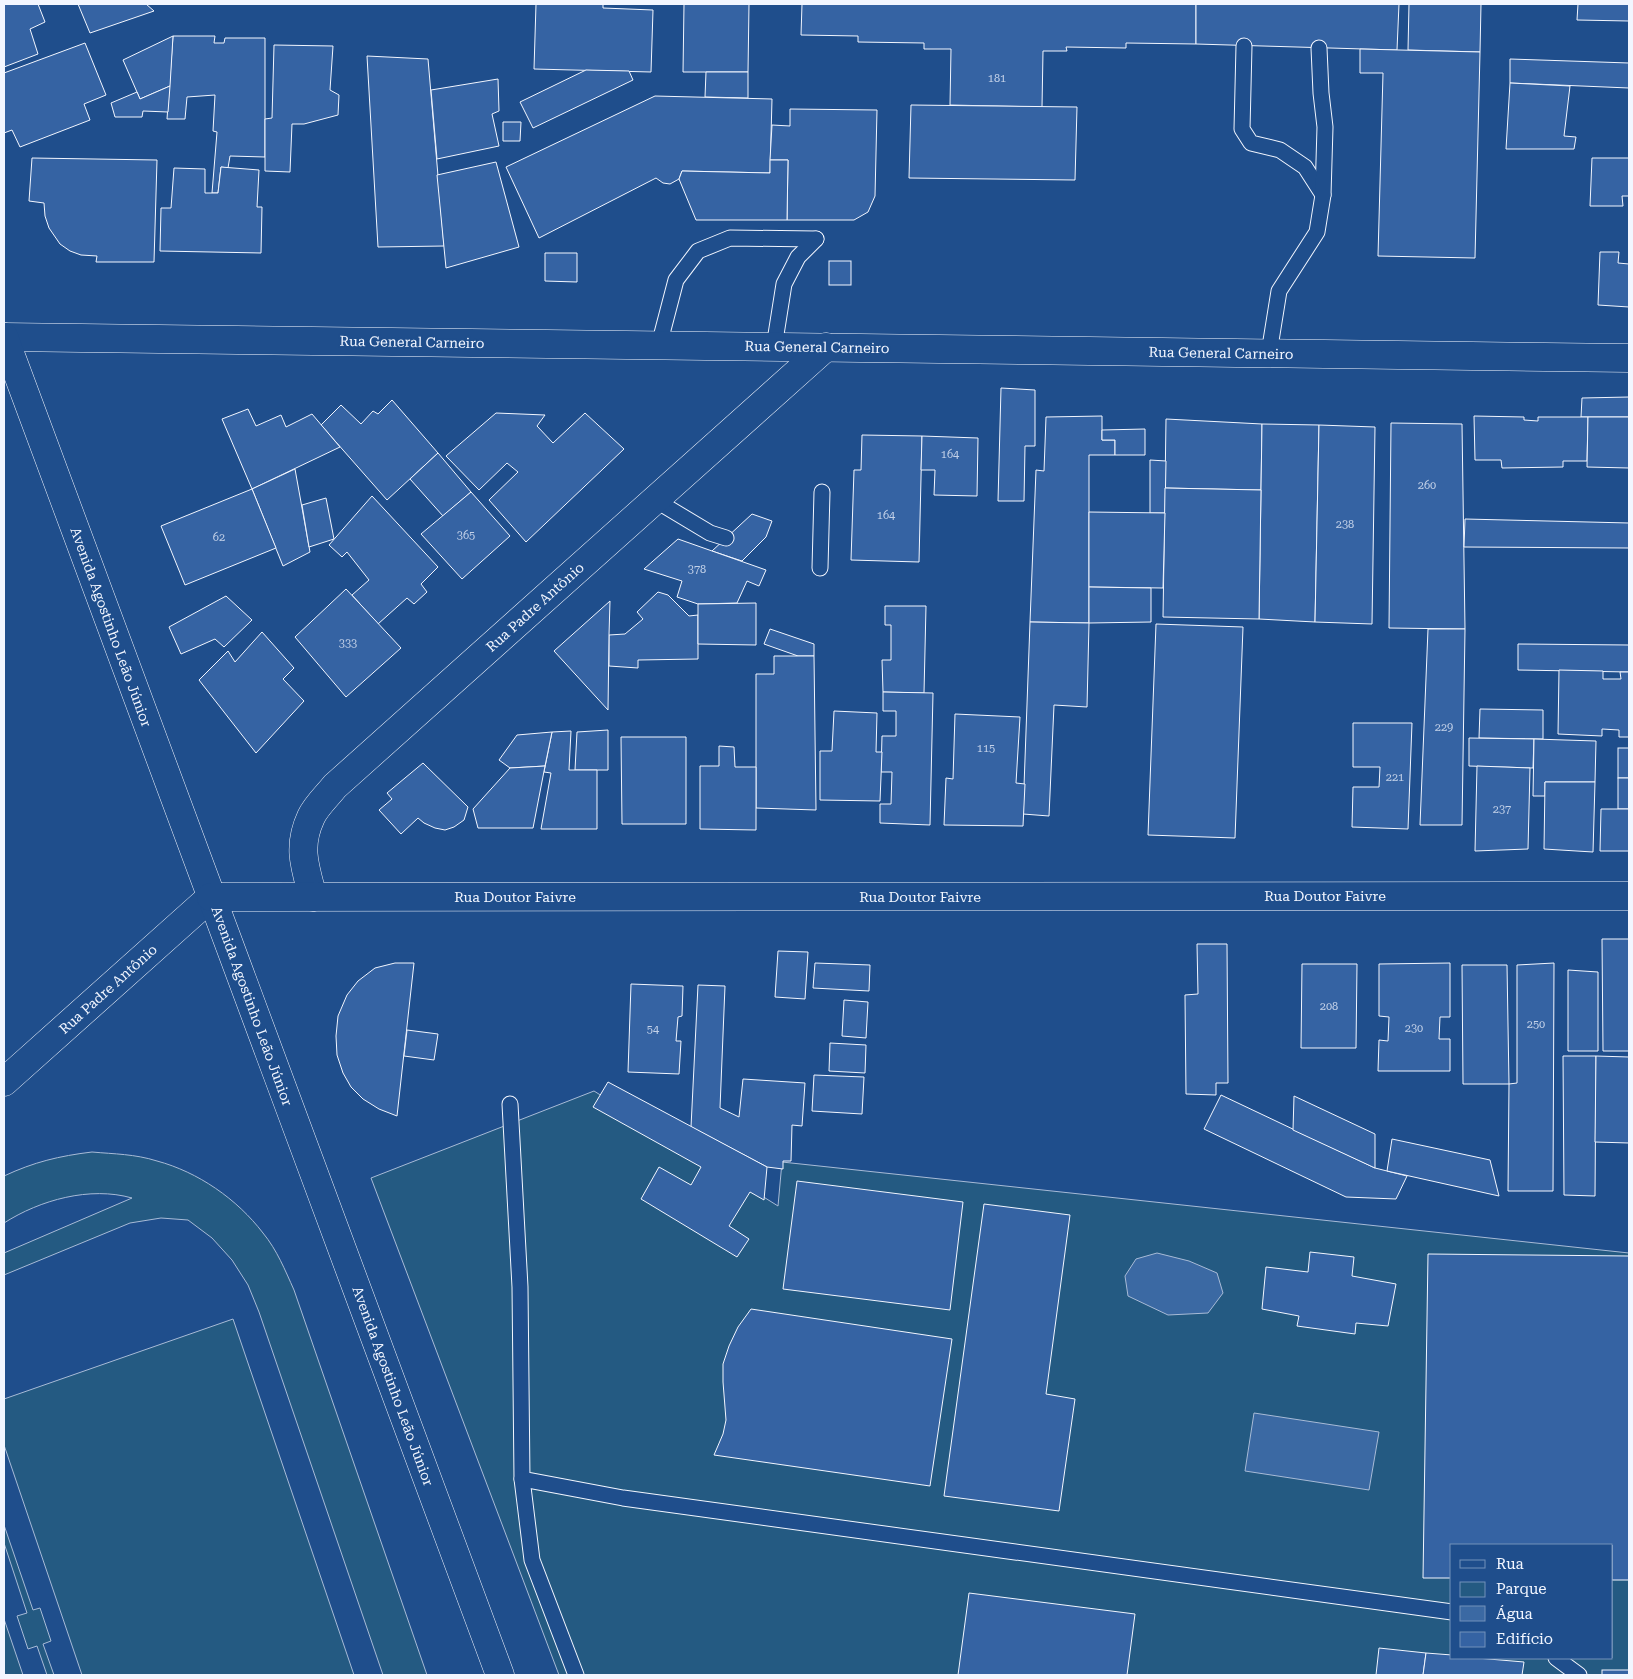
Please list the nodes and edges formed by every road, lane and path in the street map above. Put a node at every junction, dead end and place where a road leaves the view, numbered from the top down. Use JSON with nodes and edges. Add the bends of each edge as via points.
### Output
{"nodes":[{"id":1,"x":1244,"y":46,"type":"dead end"},
{"id":2,"x":1318,"y":48,"type":"dead end"},
{"id":3,"x":1323,"y":195,"type":"junction"},
{"id":4,"x":4,"y":337,"type":"edge"},
{"id":5,"x":659,"y":345,"type":"junction"},
{"id":6,"x":774,"y":347,"type":"junction"},
{"id":7,"x":826,"y":348,"type":"junction"},
{"id":8,"x":1269,"y":353,"type":"junction"},
{"id":9,"x":1629,"y":358,"type":"edge"},
{"id":10,"x":822,"y":492,"type":"dead end"},
{"id":11,"x":655,"y":500,"type":"junction"},
{"id":12,"x":726,"y":538,"type":"dead end"},
{"id":13,"x":820,"y":568,"type":"dead end"},
{"id":14,"x":1629,"y":896,"type":"edge"},
{"id":15,"x":212,"y":897,"type":"junction"},
{"id":16,"x":314,"y":897,"type":"junction"},
{"id":17,"x":4,"y":1082,"type":"edge"},
{"id":18,"x":510,"y":1104,"type":"dead end"},
{"id":19,"x":522,"y":1479,"type":"junction"},
{"id":20,"x":1450,"y":1612,"type":"edge"},
{"id":21,"x":1557,"y":1659,"type":"edge"},
{"id":22,"x":500,"y":1675,"type":"edge"},
{"id":23,"x":576,"y":1675,"type":"edge"},
{"id":24,"x":1579,"y":1675,"type":"edge"}],
"edges":[{"from":1,"to":3,"type":"lane","via":[[1242,129],[1251,143],[1280,150],[1305,167]]},
{"from":2,"to":3,"type":"lane","via":[[1325,127]]},
{"from":3,"to":8,"type":"lane","via":[[1317,232],[1279,291]]},
{"from":4,"to":5,"type":"street","name":"Rua General Carneiro"},
{"from":4,"to":15,"type":"street","name":"Avenida Agostinho Leão Júnior"},
{"from":5,"to":6,"type":"street","name":"Rua General Carneiro"},
{"from":5,"to":6,"type":"lane","via":[[676,280],[698,251],[730,238],[816,239],[798,257],[784,284]]},
{"from":6,"to":7,"type":"street","name":"Rua General Carneiro"},
{"from":7,"to":8,"type":"street","name":"Rua General Carneiro"},
{"from":7,"to":11,"type":"street","name":"Rua Padre Antônio"},
{"from":8,"to":9,"type":"street","name":"Rua General Carneiro"},
{"from":10,"to":13,"type":"lane"},
{"from":11,"to":12,"type":"lane"},
{"from":11,"to":16,"type":"street","name":"Rua Padre Antônio","via":[[335,786],[312,816],[302,842],[304,863]]},
{"from":14,"to":16,"type":"street","name":"Rua Doutor Faivre"},
{"from":15,"to":16,"type":"street","name":"Rua Doutor Faivre"},
{"from":15,"to":17,"type":"street","name":"Rua Padre Antônio"},
{"from":15,"to":22,"type":"street","name":"Avenida Agostinho Leão Júnior"},
{"from":18,"to":19,"type":"lane","via":[[520,1287]]},
{"from":19,"to":20,"type":"lane","via":[[623,1498]]},
{"from":19,"to":23,"type":"lane","via":[[532,1560]]},
{"from":21,"to":24,"type":"lane"}]}
